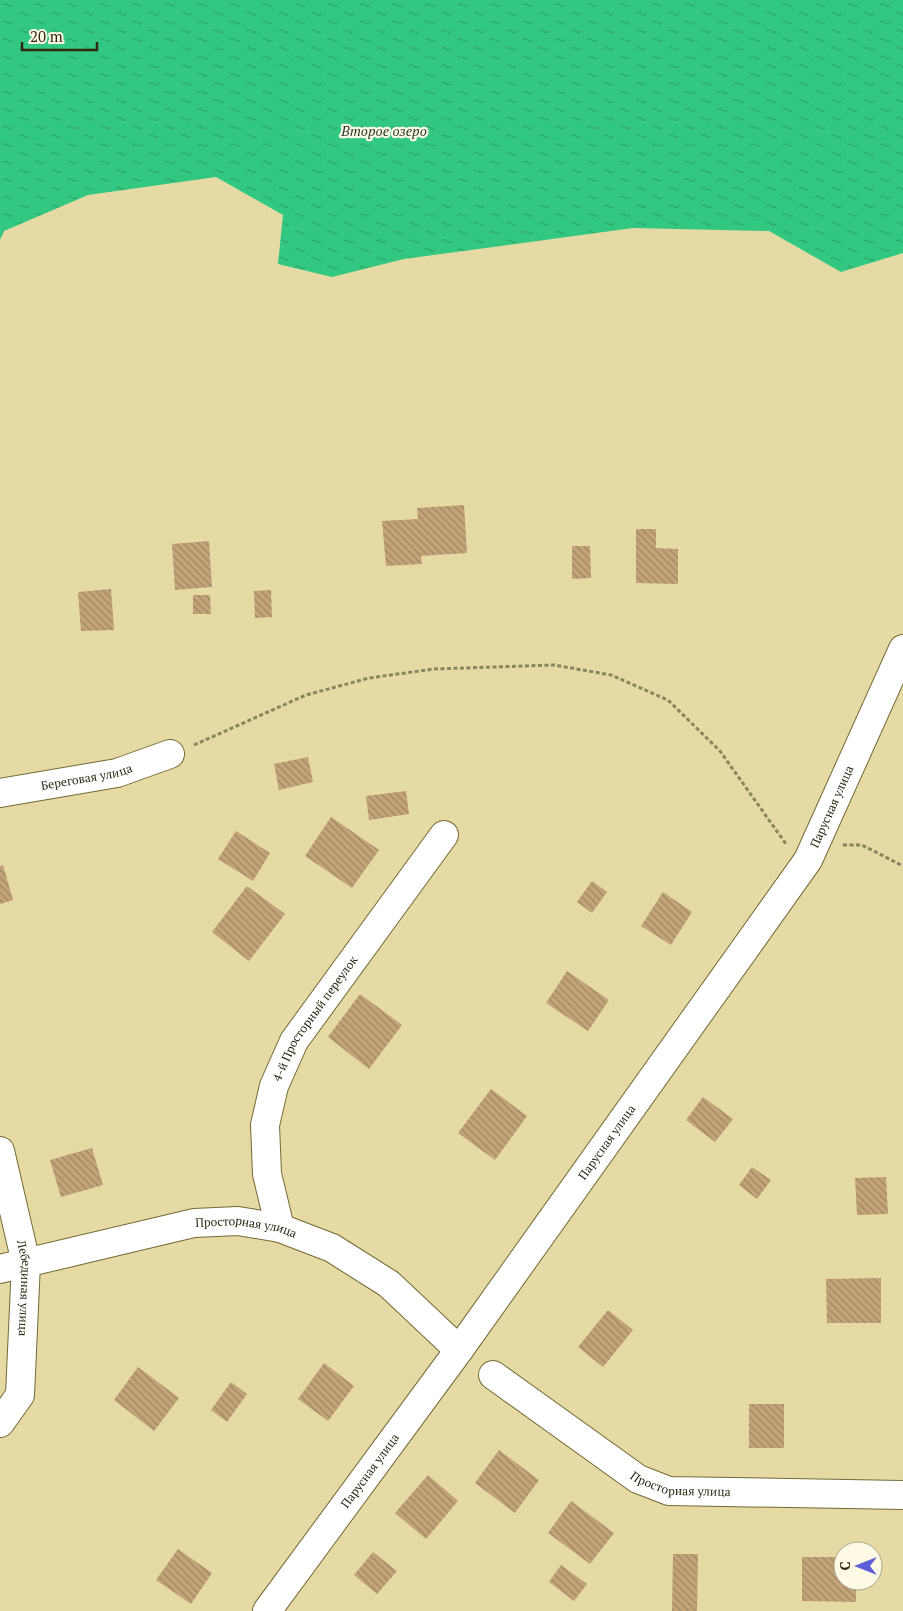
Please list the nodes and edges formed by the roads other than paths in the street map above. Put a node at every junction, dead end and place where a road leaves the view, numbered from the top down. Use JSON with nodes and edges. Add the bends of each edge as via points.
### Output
{"nodes":[{"id":1,"x":903,"y":649,"type":"edge"},
{"id":2,"x":170,"y":754,"type":"road end"},
{"id":3,"x":0,"y":793,"type":"edge"},
{"id":4,"x":444,"y":835,"type":"dead end"},
{"id":5,"x":0,"y":1151,"type":"edge"},
{"id":6,"x":280,"y":1228,"type":"junction"},
{"id":7,"x":26,"y":1263,"type":"junction"},
{"id":8,"x":0,"y":1269,"type":"edge"},
{"id":9,"x":459,"y":1350,"type":"junction"},
{"id":10,"x":494,"y":1375,"type":"dead end"},
{"id":11,"x":0,"y":1423,"type":"edge"},
{"id":12,"x":903,"y":1494,"type":"edge"},
{"id":13,"x":267,"y":1611,"type":"edge"}],
"edges":[{"from":1,"to":9,"type":"street","name":"Парусная улица","via":[[808,860]]},
{"from":2,"to":3,"type":"street","name":"Береговая улица","via":[[117,773]]},
{"from":4,"to":6,"type":"street","name":"4-й Просторный переулок","via":[[294,1041],[278,1077],[265,1125],[267,1174]]},
{"from":5,"to":7,"type":"street","name":"Лебединая улица"},
{"from":6,"to":7,"type":"street","name":"Просторная улица","via":[[238,1221],[194,1223]]},
{"from":6,"to":9,"type":"street","name":"Просторная улица","via":[[332,1248],[389,1284]]},
{"from":7,"to":8,"type":"street","name":"Просторная улица"},
{"from":7,"to":11,"type":"street","name":"Лебединая улица","via":[[20,1395]]},
{"from":9,"to":13,"type":"street","name":"Парусная улица"},
{"from":10,"to":12,"type":"street","name":"Просторная улица","via":[[638,1479],[669,1491]]}]}
